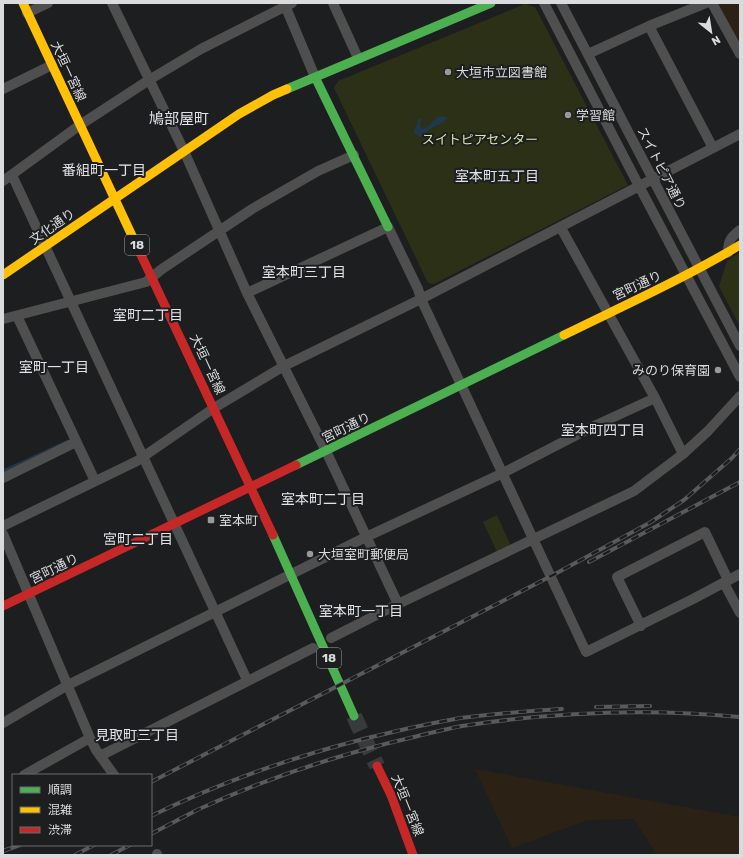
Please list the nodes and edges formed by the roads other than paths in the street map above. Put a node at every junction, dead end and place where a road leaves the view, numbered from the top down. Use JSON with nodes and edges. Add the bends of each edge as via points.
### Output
{"nodes":[{"id":1,"x":23,"y":3,"type":"edge"},
{"id":2,"x":48,"y":3,"type":"edge"},
{"id":3,"x":333,"y":3,"type":"edge"},
{"id":4,"x":491,"y":3,"type":"edge"},
{"id":5,"x":544,"y":3,"type":"edge"},
{"id":6,"x":561,"y":3,"type":"edge"},
{"id":7,"x":706,"y":3,"type":"edge"},
{"id":8,"x":712,"y":3,"type":"edge"},
{"id":9,"x":115,"y":4,"type":"edge"},
{"id":10,"x":287,"y":4,"type":"edge"},
{"id":11,"x":27,"y":13,"type":"junction"},
{"id":12,"x":649,"y":26,"type":"junction"},
{"id":13,"x":588,"y":54,"type":"junction"},
{"id":14,"x":740,"y":54,"type":"edge"},
{"id":15,"x":358,"y":58,"type":"junction"},
{"id":16,"x":52,"y":65,"type":"junction"},
{"id":17,"x":315,"y":77,"type":"junction"},
{"id":18,"x":149,"y":80,"type":"junction"},
{"id":19,"x":3,"y":89,"type":"edge"},
{"id":20,"x":80,"y":125,"type":"junction"},
{"id":21,"x":740,"y":134,"type":"edge"},
{"id":22,"x":714,"y":148,"type":"junction"},
{"id":23,"x":184,"y":151,"type":"junction"},
{"id":24,"x":354,"y":155,"type":"junction"},
{"id":25,"x":12,"y":175,"type":"junction"},
{"id":26,"x":654,"y":179,"type":"junction"},
{"id":27,"x":3,"y":181,"type":"edge"},
{"id":28,"x":638,"y":186,"type":"junction"},
{"id":29,"x":116,"y":198,"type":"junction"},
{"id":30,"x":388,"y":227,"type":"junction"},
{"id":31,"x":561,"y":228,"type":"junction"},
{"id":32,"x":220,"y":230,"type":"junction"},
{"id":33,"x":740,"y":230,"type":"edge"},
{"id":34,"x":740,"y":245,"type":"edge"},
{"id":35,"x":45,"y":247,"type":"junction"},
{"id":36,"x":728,"y":253,"type":"junction"},
{"id":37,"x":699,"y":269,"type":"junction"},
{"id":38,"x":3,"y":275,"type":"edge"},
{"id":39,"x":687,"y":275,"type":"junction"},
{"id":40,"x":152,"y":277,"type":"junction"},
{"id":41,"x":247,"y":293,"type":"junction"},
{"id":42,"x":420,"y":300,"type":"junction"},
{"id":43,"x":71,"y":302,"type":"junction"},
{"id":44,"x":608,"y":313,"type":"junction"},
{"id":45,"x":17,"y":316,"type":"junction"},
{"id":46,"x":3,"y":319,"type":"edge"},
{"id":47,"x":740,"y":346,"type":"edge"},
{"id":48,"x":284,"y":366,"type":"junction"},
{"id":49,"x":740,"y":377,"type":"edge"},
{"id":50,"x":460,"y":385,"type":"junction"},
{"id":51,"x":740,"y":396,"type":"edge"},
{"id":52,"x":655,"y":398,"type":"junction"},
{"id":53,"x":214,"y":408,"type":"junction"},
{"id":54,"x":76,"y":442,"type":"junction"},
{"id":55,"x":326,"y":451,"type":"junction"},
{"id":56,"x":683,"y":454,"type":"junction"},
{"id":57,"x":144,"y":457,"type":"junction"},
{"id":58,"x":503,"y":473,"type":"junction"},
{"id":59,"x":3,"y":478,"type":"edge"},
{"id":60,"x":95,"y":481,"type":"junction"},
{"id":61,"x":250,"y":487,"type":"junction"},
{"id":62,"x":174,"y":524,"type":"junction"},
{"id":63,"x":3,"y":526,"type":"edge"},
{"id":64,"x":3,"y":534,"type":"edge"},
{"id":65,"x":366,"y":537,"type":"junction"},
{"id":66,"x":533,"y":540,"type":"junction"},
{"id":67,"x":740,"y":574,"type":"edge"},
{"id":68,"x":291,"y":575,"type":"junction"},
{"id":69,"x":726,"y":582,"type":"junction"},
{"id":70,"x":28,"y":594,"type":"junction"},
{"id":71,"x":398,"y":604,"type":"junction"},
{"id":72,"x":3,"y":606,"type":"edge"},
{"id":73,"x":216,"y":612,"type":"junction"},
{"id":74,"x":740,"y":613,"type":"edge"},
{"id":75,"x":641,"y":626,"type":"junction"},
{"id":76,"x":331,"y":638,"type":"dead end"},
{"id":77,"x":313,"y":648,"type":"dead end"},
{"id":78,"x":247,"y":680,"type":"junction"},
{"id":79,"x":68,"y":685,"type":"junction"},
{"id":80,"x":354,"y":716,"type":"tunnel mouth"},
{"id":81,"x":3,"y":723,"type":"edge"},
{"id":82,"x":90,"y":738,"type":"junction"},
{"id":83,"x":100,"y":756,"type":"junction"},
{"id":84,"x":377,"y":766,"type":"tunnel mouth"},
{"id":85,"x":26,"y":774,"type":"edge"},
{"id":86,"x":113,"y":774,"type":"edge"},
{"id":87,"x":413,"y":855,"type":"edge"}],
"edges":[{"from":1,"to":11,"type":"street","name":"大垣一宮線","number":"18"},
{"from":2,"to":11,"type":"street"},
{"from":3,"to":15,"type":"street"},
{"from":4,"to":15,"type":"street","name":"文化通り"},
{"from":5,"to":28,"type":"street"},
{"from":6,"to":13,"type":"street","name":"スイトピア通り"},
{"from":7,"to":12,"type":"street"},
{"from":8,"to":14,"type":"street"},
{"from":9,"to":18,"type":"street"},
{"from":10,"to":17,"type":"street"},
{"from":10,"to":18,"type":"street","via":[[201,48]]},
{"from":11,"to":16,"type":"street","name":"大垣一宮線","number":"18"},
{"from":12,"to":13,"type":"street"},
{"from":12,"to":22,"type":"street"},
{"from":13,"to":26,"type":"street","name":"スイトピア通り"},
{"from":15,"to":17,"type":"street","name":"文化通り"},
{"from":16,"to":19,"type":"street"},
{"from":16,"to":20,"type":"street","name":"大垣一宮線","number":"18"},
{"from":17,"to":23,"type":"street","name":"文化通り","via":[[273,95],[239,114]]},
{"from":17,"to":24,"type":"street"},
{"from":18,"to":20,"type":"street"},
{"from":18,"to":23,"type":"street"},
{"from":20,"to":25,"type":"street"},
{"from":20,"to":29,"type":"street","name":"大垣一宮線","number":"18"},
{"from":21,"to":22,"type":"street"},
{"from":22,"to":26,"type":"street"},
{"from":23,"to":29,"type":"street","name":"文化通り"},
{"from":23,"to":32,"type":"street"},
{"from":24,"to":30,"type":"street"},
{"from":24,"to":32,"type":"street","via":[[272,197]]},
{"from":25,"to":27,"type":"street"},
{"from":25,"to":35,"type":"street"},
{"from":26,"to":28,"type":"street"},
{"from":26,"to":37,"type":"street","name":"スイトピア通り"},
{"from":28,"to":31,"type":"street"},
{"from":28,"to":39,"type":"street"},
{"from":29,"to":35,"type":"street","name":"文化通り"},
{"from":29,"to":40,"type":"street","name":"大垣一宮線","number":"18"},
{"from":30,"to":41,"type":"street"},
{"from":30,"to":42,"type":"street","via":[[418,289]]},
{"from":31,"to":42,"type":"street"},
{"from":31,"to":44,"type":"street"},
{"from":32,"to":40,"type":"street"},
{"from":32,"to":41,"type":"street"},
{"from":33,"to":36,"type":"street","via":[[728,242]]},
{"from":34,"to":36,"type":"street","name":"宮町通り"},
{"from":35,"to":38,"type":"street","name":"文化通り"},
{"from":35,"to":43,"type":"street"},
{"from":36,"to":37,"type":"street","name":"宮町通り"},
{"from":37,"to":39,"type":"street","name":"宮町通り"},
{"from":37,"to":47,"type":"street","name":"スイトピア通り"},
{"from":39,"to":44,"type":"street","name":"宮町通り"},
{"from":39,"to":49,"type":"street"},
{"from":40,"to":43,"type":"street","via":[[146,282]]},
{"from":40,"to":53,"type":"street","name":"大垣一宮線","number":"18"},
{"from":41,"to":48,"type":"street"},
{"from":42,"to":48,"type":"street"},
{"from":42,"to":50,"type":"street"},
{"from":43,"to":45,"type":"street"},
{"from":43,"to":57,"type":"street"},
{"from":44,"to":50,"type":"street","name":"宮町通り"},
{"from":44,"to":52,"type":"street"},
{"from":45,"to":46,"type":"street"},
{"from":45,"to":54,"type":"street"},
{"from":48,"to":53,"type":"street"},
{"from":48,"to":55,"type":"street"},
{"from":50,"to":55,"type":"street","name":"宮町通り"},
{"from":50,"to":58,"type":"street"},
{"from":51,"to":56,"type":"street"},
{"from":52,"to":56,"type":"street"},
{"from":52,"to":58,"type":"street"},
{"from":53,"to":57,"type":"street"},
{"from":53,"to":61,"type":"street","name":"大垣一宮線","number":"18"},
{"from":54,"to":59,"type":"street"},
{"from":54,"to":60,"type":"street"},
{"from":55,"to":61,"type":"street","name":"宮町通り"},
{"from":55,"to":65,"type":"street"},
{"from":56,"to":66,"type":"street","via":[[634,491]]},
{"from":57,"to":60,"type":"street"},
{"from":57,"to":62,"type":"street"},
{"from":58,"to":65,"type":"street"},
{"from":58,"to":66,"type":"street"},
{"from":60,"to":63,"type":"street"},
{"from":61,"to":62,"type":"street","name":"宮町通り"},
{"from":61,"to":68,"type":"street","name":"大垣一宮線","number":"18"},
{"from":62,"to":70,"type":"street","name":"宮町通り"},
{"from":62,"to":73,"type":"street"},
{"from":64,"to":70,"type":"street"},
{"from":65,"to":68,"type":"street"},
{"from":65,"to":71,"type":"street"},
{"from":66,"to":71,"type":"street"},
{"from":66,"to":75,"type":"street","via":[[586,652]]},
{"from":67,"to":69,"type":"street"},
{"from":68,"to":73,"type":"street"},
{"from":68,"to":80,"type":"street","name":"大垣一宮線","number":"18"},
{"from":69,"to":74,"type":"street"},
{"from":69,"to":75,"type":"street"},
{"from":69,"to":75,"type":"street","via":[[705,532],[617,577]]},
{"from":70,"to":72,"type":"street","name":"宮町通り"},
{"from":70,"to":79,"type":"street"},
{"from":71,"to":76,"type":"street"},
{"from":73,"to":78,"type":"street"},
{"from":73,"to":79,"type":"street"},
{"from":77,"to":78,"type":"street"},
{"from":78,"to":83,"type":"street"},
{"from":79,"to":81,"type":"street"},
{"from":79,"to":82,"type":"street"},
{"from":82,"to":83,"type":"street"},
{"from":82,"to":85,"type":"street"},
{"from":83,"to":86,"type":"street"},
{"from":84,"to":87,"type":"street","name":"大垣一宮線","via":[[391,795]]}]}
